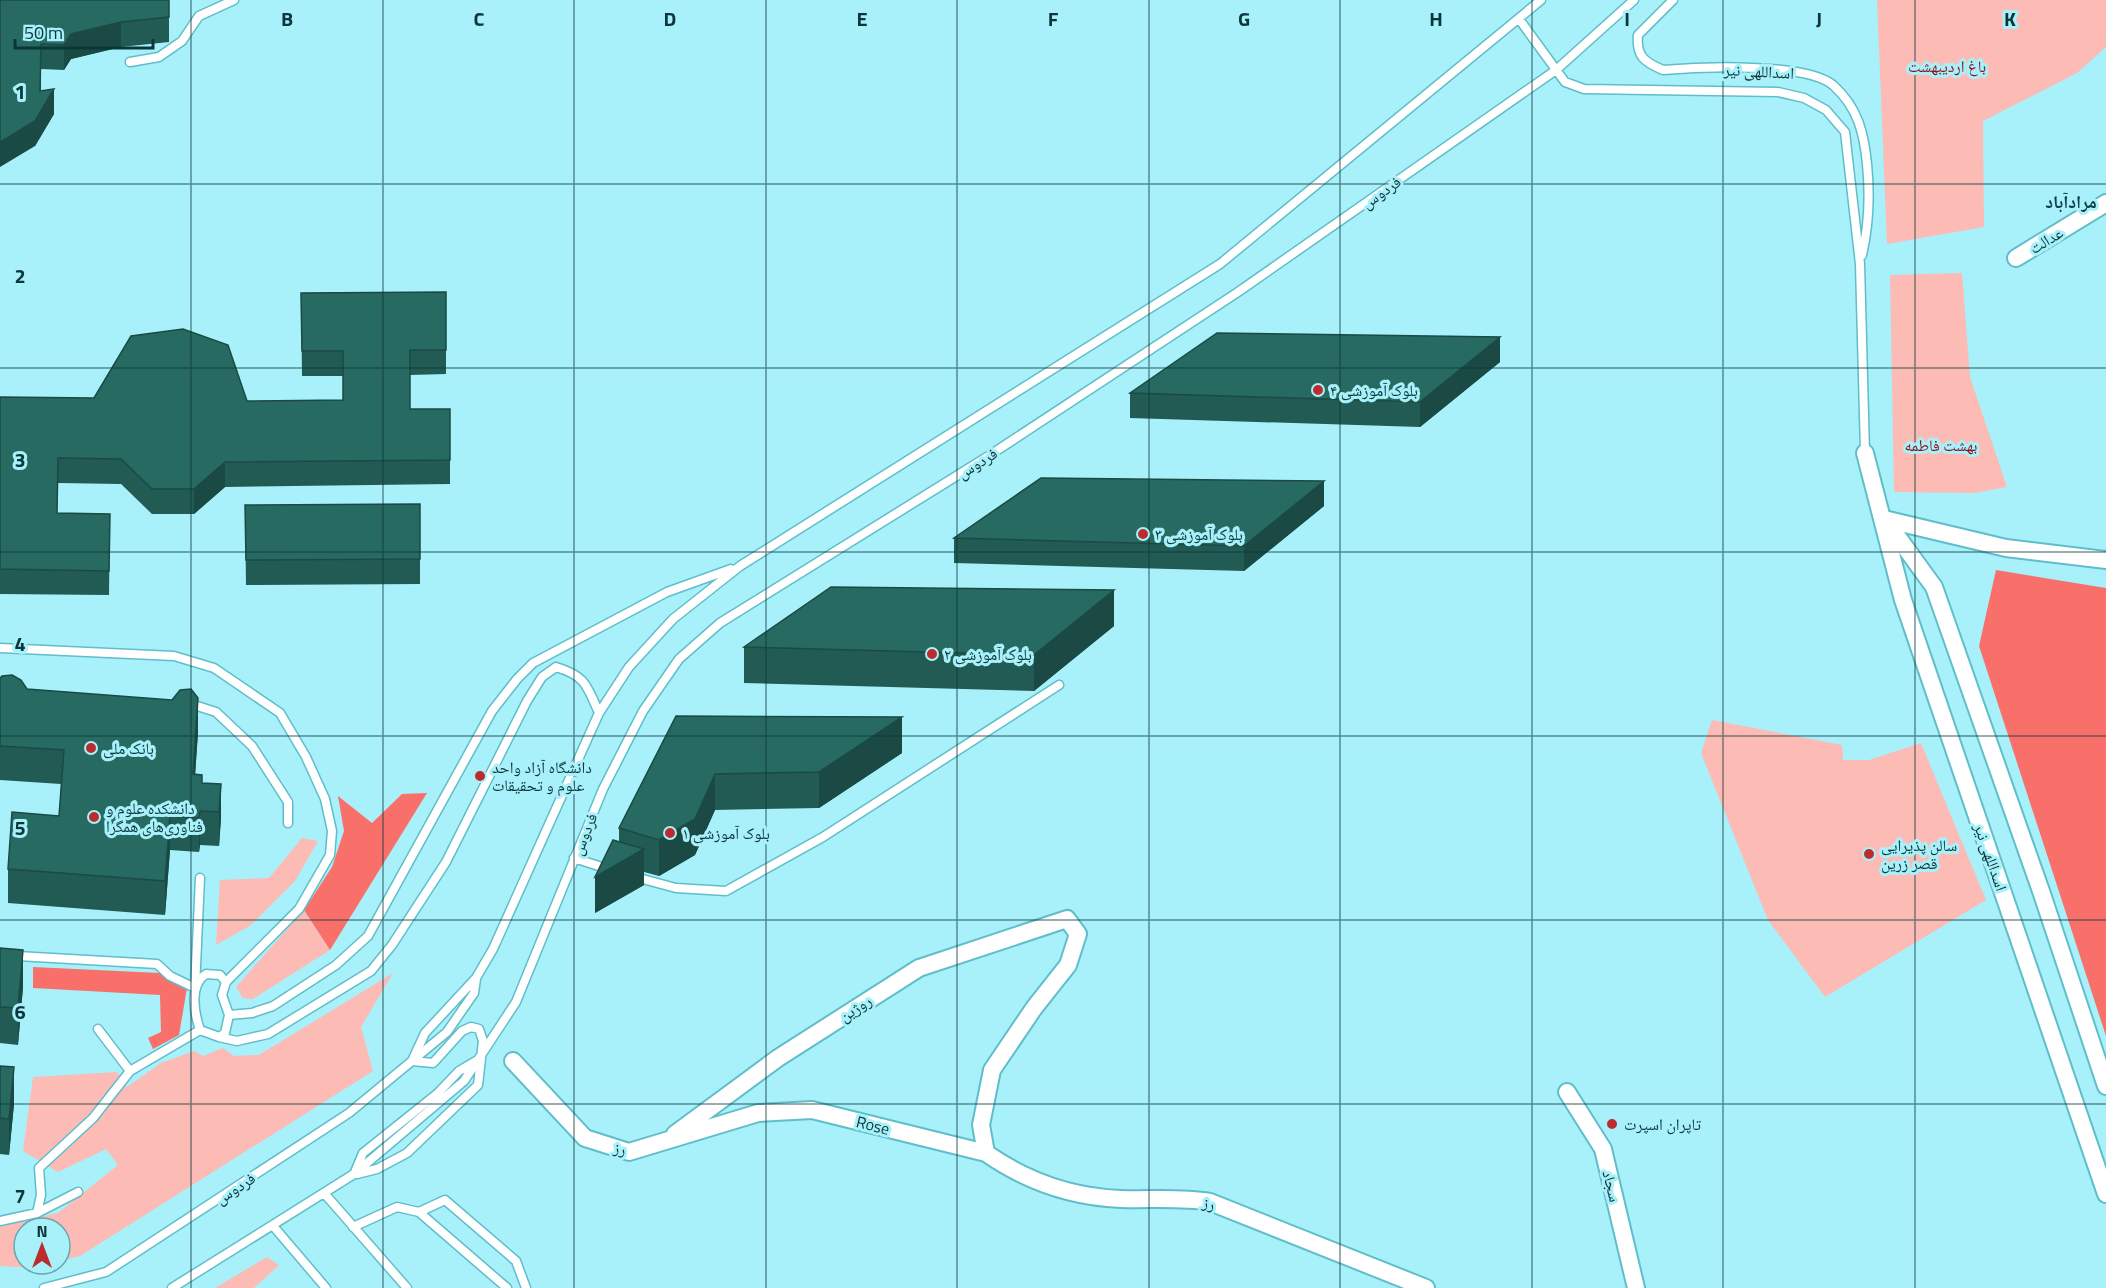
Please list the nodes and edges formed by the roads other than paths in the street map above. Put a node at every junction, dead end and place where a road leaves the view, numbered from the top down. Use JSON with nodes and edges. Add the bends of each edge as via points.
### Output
{"nodes":[{"id":1,"x":234,"y":0,"type":"edge"},
{"id":2,"x":1541,"y":0,"type":"edge"},
{"id":3,"x":1634,"y":0,"type":"edge"},
{"id":4,"x":1673,"y":0,"type":"edge"},
{"id":5,"x":1520,"y":19,"type":"junction"},
{"id":6,"x":130,"y":62,"type":"dead end"},
{"id":7,"x":1556,"y":70,"type":"junction"},
{"id":8,"x":2106,"y":203,"type":"edge"},
{"id":9,"x":2016,"y":258,"type":"dead end"},
{"id":10,"x":1860,"y":264,"type":"junction"},
{"id":11,"x":1866,"y":453,"type":"joint"},
{"id":12,"x":1884,"y":519,"type":"junction"},
{"id":13,"x":2106,"y":560,"type":"edge"},
{"id":14,"x":740,"y":566,"type":"junction"},
{"id":15,"x":0,"y":648,"type":"edge"},
{"id":16,"x":1059,"y":685,"type":"dead end"},
{"id":17,"x":182,"y":708,"type":"edge"},
{"id":18,"x":599,"y":713,"type":"junction"},
{"id":19,"x":288,"y":823,"type":"dead end"},
{"id":20,"x":574,"y":858,"type":"junction"},
{"id":21,"x":200,"y":878,"type":"dead end"},
{"id":22,"x":0,"y":955,"type":"edge"},
{"id":23,"x":476,"y":978,"type":"junction"},
{"id":24,"x":226,"y":982,"type":"junction"},
{"id":25,"x":195,"y":988,"type":"junction"},
{"id":26,"x":229,"y":1015,"type":"junction"},
{"id":27,"x":98,"y":1029,"type":"dead end"},
{"id":28,"x":200,"y":1030,"type":"junction"},
{"id":29,"x":219,"y":1037,"type":"junction"},
{"id":30,"x":481,"y":1057,"type":"junction"},
{"id":31,"x":412,"y":1061,"type":"junction"},
{"id":32,"x":513,"y":1061,"type":"dead end"},
{"id":33,"x":130,"y":1071,"type":"junction"},
{"id":34,"x":2106,"y":1086,"type":"edge"},
{"id":35,"x":1567,"y":1092,"type":"dead end"},
{"id":36,"x":758,"y":1113,"type":"joint"},
{"id":37,"x":666,"y":1141,"type":"junction"},
{"id":38,"x":986,"y":1153,"type":"junction"},
{"id":39,"x":354,"y":1174,"type":"junction"},
{"id":40,"x":78,"y":1191,"type":"dead end"},
{"id":41,"x":324,"y":1193,"type":"junction"},
{"id":42,"x":2106,"y":1194,"type":"edge"},
{"id":43,"x":419,"y":1212,"type":"junction"},
{"id":44,"x":37,"y":1213,"type":"junction"},
{"id":45,"x":0,"y":1221,"type":"edge"},
{"id":46,"x":274,"y":1227,"type":"junction"},
{"id":47,"x":353,"y":1227,"type":"junction"},
{"id":48,"x":44,"y":1288,"type":"edge"},
{"id":49,"x":172,"y":1288,"type":"edge"},
{"id":50,"x":326,"y":1288,"type":"edge"},
{"id":51,"x":407,"y":1288,"type":"edge"},
{"id":52,"x":507,"y":1288,"type":"edge"},
{"id":53,"x":526,"y":1288,"type":"edge"},
{"id":54,"x":1426,"y":1288,"type":"edge"},
{"id":55,"x":1632,"y":1288,"type":"edge"}],
"edges":[{"from":1,"to":6,"type":"lane","via":[[199,16],[182,41],[159,57]]},
{"from":2,"to":5,"type":"lane"},
{"from":3,"to":7,"type":"lane","name":"فردوس"},
{"from":4,"to":10,"type":"lane","name":"اسداللهی نیر","via":[[1638,35],[1640,56],[1651,65],[1663,70],[1780,69],[1833,84],[1853,109],[1863,130],[1869,191]]},
{"from":5,"to":7,"type":"lane","name":"اسداللهی نیر"},
{"from":5,"to":14,"type":"lane","via":[[1220,264]]},
{"from":7,"to":10,"type":"lane","name":"اسداللهی نیر","via":[[1565,82],[1584,89],[1778,92],[1804,98],[1827,110],[1845,132]]},
{"from":7,"to":20,"type":"lane","name":"فردوس","via":[[1238,292],[987,457],[720,623],[679,659],[643,711],[603,789]]},
{"from":8,"to":9,"type":"street","name":"عدالت"},
{"from":10,"to":11,"type":"lane","name":"اسداللهی نیر"},
{"from":11,"to":12,"type":"street","name":"اسداللهی نیر"},
{"from":12,"to":13,"type":"street","via":[[2006,548]]},
{"from":12,"to":34,"type":"street","name":"اسداللهی نیر","via":[[1934,587]]},
{"from":12,"to":42,"type":"street","name":"اسداللهی نیر","via":[[1903,600]]},
{"from":14,"to":18,"type":"lane","via":[[673,619],[629,668]]},
{"from":14,"to":26,"type":"lane","via":[[667,592],[533,663],[492,711],[368,936],[336,965],[273,1006]]},
{"from":15,"to":24,"type":"lane","via":[[174,656],[214,668],[280,713],[325,800],[332,831],[330,855],[299,909]]},
{"from":16,"to":20,"type":"lane","via":[[823,837],[726,891],[676,888]]},
{"from":17,"to":19,"type":"lane","via":[[191,704],[216,712],[252,746],[288,802]]},
{"from":18,"to":23,"type":"lane","via":[[493,949]]},
{"from":18,"to":29,"type":"lane","via":[[575,673],[556,667],[542,677],[446,862],[371,971],[268,1034],[237,1041]]},
{"from":20,"to":30,"type":"lane","name":"فردوس","via":[[516,1002]]},
{"from":21,"to":25,"type":"lane"},
{"from":22,"to":25,"type":"lane","via":[[157,964],[170,976]]},
{"from":23,"to":31,"type":"lane","via":[[425,1033]]},
{"from":23,"to":31,"type":"lane","name":"فردوس","via":[[474,993],[447,1032]]},
{"from":24,"to":25,"type":"lane","via":[[220,975],[206,974]]},
{"from":24,"to":26,"type":"lane","via":[[222,995]]},
{"from":25,"to":28,"type":"lane"},
{"from":26,"to":29,"type":"lane","via":[[225,1033]]},
{"from":27,"to":33,"type":"lane"},
{"from":28,"to":29,"type":"lane"},
{"from":28,"to":33,"type":"lane"},
{"from":30,"to":31,"type":"lane","via":[[483,1041],[479,1029],[471,1027],[462,1030],[433,1063]]},
{"from":30,"to":39,"type":"lane","name":"فردوس","via":[[444,1100]]},
{"from":30,"to":39,"type":"lane","via":[[478,1084],[406,1153],[377,1169]]},
{"from":31,"to":48,"type":"lane","name":"فردوس","via":[[349,1113],[106,1272]]},
{"from":32,"to":37,"type":"street","name":"رز","via":[[585,1138],[629,1152]]},
{"from":33,"to":44,"type":"lane","via":[[93,1118],[39,1168],[41,1195]]},
{"from":35,"to":55,"type":"street","name":"سجاد","via":[[1603,1149]]},
{"from":36,"to":37,"type":"street","name":"رز"},
{"from":36,"to":38,"type":"street","name":"Rose","via":[[812,1110]]},
{"from":37,"to":38,"type":"street","name":"روژین","via":[[778,1058],[919,968],[1067,919],[1077,934],[1068,965],[992,1071],[981,1125]]},
{"from":38,"to":54,"type":"street","name":"رز","via":[[1008,1169],[1063,1191],[1119,1199],[1210,1202]]},
{"from":39,"to":41,"type":"lane"},
{"from":40,"to":44,"type":"lane"},
{"from":41,"to":46,"type":"lane"},
{"from":41,"to":47,"type":"lane"},
{"from":43,"to":47,"type":"lane","via":[[397,1207]]},
{"from":43,"to":52,"type":"lane"},
{"from":43,"to":53,"type":"lane","via":[[445,1200],[516,1261]]},
{"from":44,"to":45,"type":"lane"},
{"from":46,"to":49,"type":"lane"},
{"from":46,"to":50,"type":"lane"},
{"from":47,"to":51,"type":"lane"}]}
